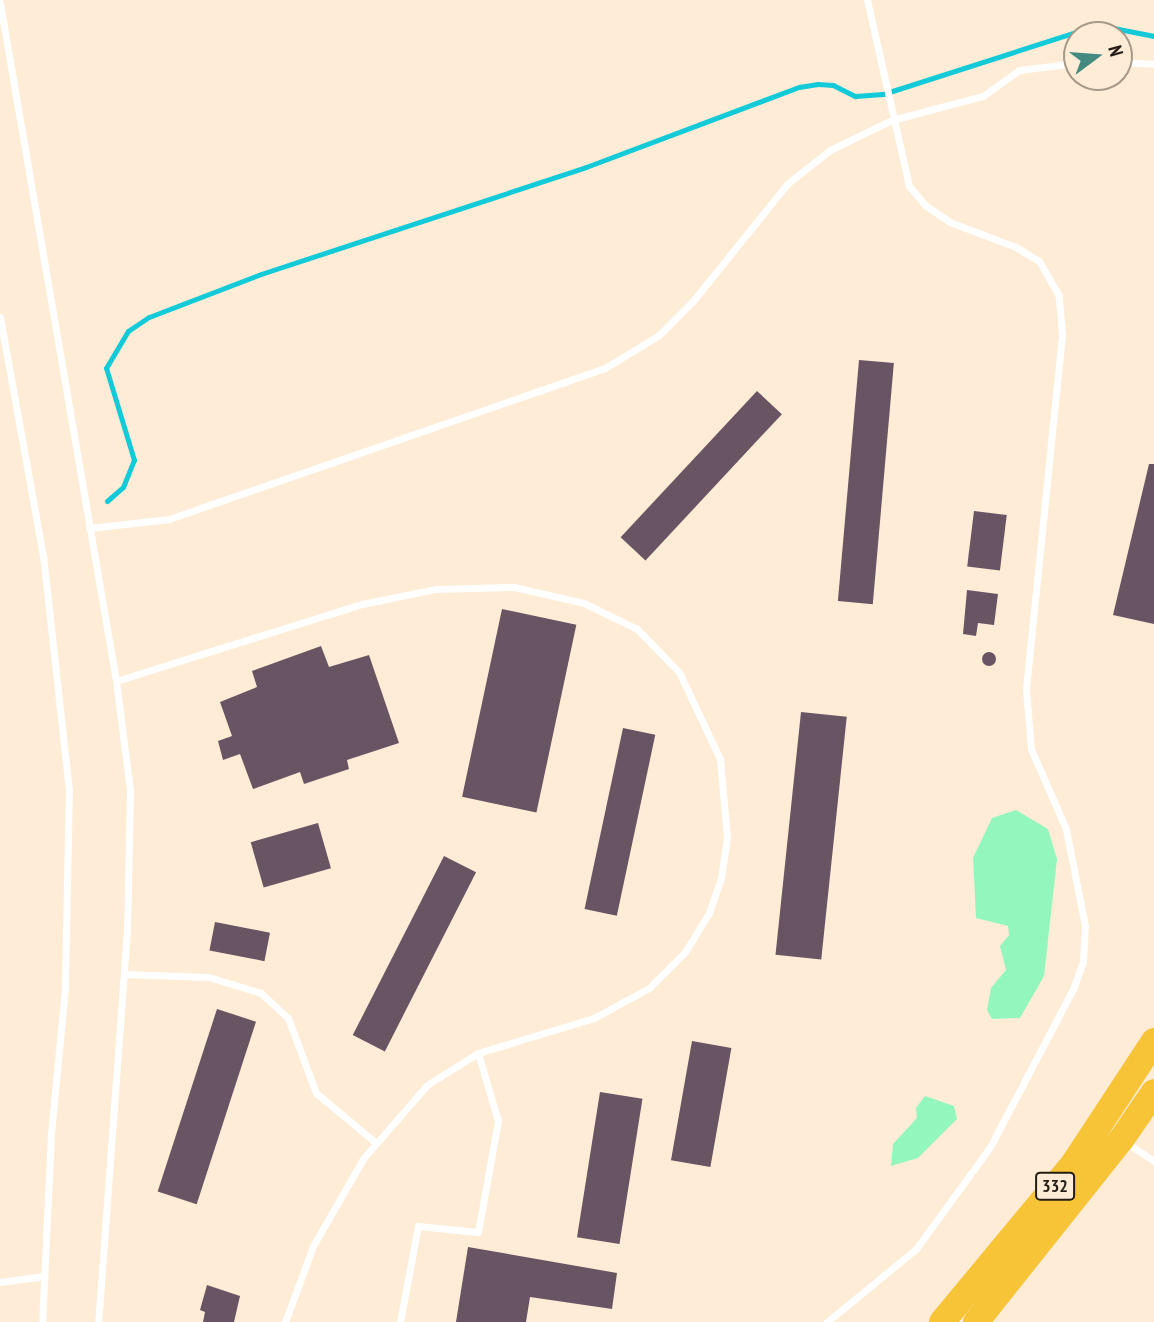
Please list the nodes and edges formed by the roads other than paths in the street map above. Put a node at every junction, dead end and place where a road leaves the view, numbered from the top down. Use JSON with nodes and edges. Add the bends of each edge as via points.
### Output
{"nodes":[{"id":1,"x":867,"y":0,"type":"edge"},
{"id":2,"x":0,"y":3,"type":"edge"},
{"id":3,"x":1133,"y":63,"type":"edge"},
{"id":4,"x":1154,"y":64,"type":"edge"},
{"id":5,"x":1063,"y":65,"type":"edge"},
{"id":6,"x":891,"y":120,"type":"junction"},
{"id":7,"x":0,"y":317,"type":"edge"},
{"id":8,"x":89,"y":528,"type":"junction"},
{"id":9,"x":116,"y":681,"type":"junction"},
{"id":10,"x":124,"y":974,"type":"junction"},
{"id":11,"x":1154,"y":1041,"type":"edge"},
{"id":12,"x":478,"y":1053,"type":"junction"},
{"id":13,"x":1154,"y":1092,"type":"edge"},
{"id":14,"x":1121,"y":1140,"type":"junction"},
{"id":15,"x":376,"y":1143,"type":"junction"},
{"id":16,"x":1154,"y":1161,"type":"edge"},
{"id":17,"x":45,"y":1276,"type":"junction"},
{"id":18,"x":0,"y":1282,"type":"edge"},
{"id":19,"x":42,"y":1322,"type":"edge"},
{"id":20,"x":98,"y":1322,"type":"edge"},
{"id":21,"x":285,"y":1322,"type":"edge"},
{"id":22,"x":401,"y":1322,"type":"edge"},
{"id":23,"x":827,"y":1322,"type":"edge"},
{"id":24,"x":942,"y":1322,"type":"edge"},
{"id":25,"x":976,"y":1322,"type":"edge"}],
"edges":[{"from":1,"to":6,"type":"lane"},
{"from":2,"to":8,"type":"lane"},
{"from":3,"to":4,"type":"lane"},
{"from":5,"to":6,"type":"lane","via":[[1019,70],[983,96]]},
{"from":6,"to":8,"type":"lane","via":[[830,150],[787,184],[693,301],[659,335],[605,368],[169,519]]},
{"from":6,"to":23,"type":"lane","via":[[909,186],[925,205],[950,222],[1016,247],[1039,261],[1059,296],[1062,334],[1026,689],[1031,749],[1066,829],[1080,892],[1083,962],[990,1147],[916,1249]]},
{"from":7,"to":17,"type":"lane","via":[[43,555],[69,789],[65,988],[51,1134]]},
{"from":8,"to":9,"type":"lane"},
{"from":9,"to":10,"type":"lane","via":[[130,790]]},
{"from":9,"to":12,"type":"lane","via":[[362,604],[436,589],[514,587],[584,603],[637,629],[679,672],[720,759],[726,799],[721,878],[709,913],[685,953],[649,988],[594,1018]]},
{"from":10,"to":15,"type":"lane","via":[[209,977],[261,993],[288,1018],[316,1093]]},
{"from":10,"to":20,"type":"lane"},
{"from":11,"to":24,"type":"highway","number":"332","via":[[1074,1163]]},
{"from":12,"to":15,"type":"lane","via":[[427,1085]]},
{"from":12,"to":22,"type":"lane","via":[[498,1121],[478,1232],[418,1226]]},
{"from":13,"to":14,"type":"highway","number":"332"},
{"from":14,"to":16,"type":"lane"},
{"from":14,"to":25,"type":"highway","number":"332"},
{"from":15,"to":21,"type":"lane","via":[[313,1246]]},
{"from":17,"to":18,"type":"lane"},
{"from":17,"to":19,"type":"lane"}]}
